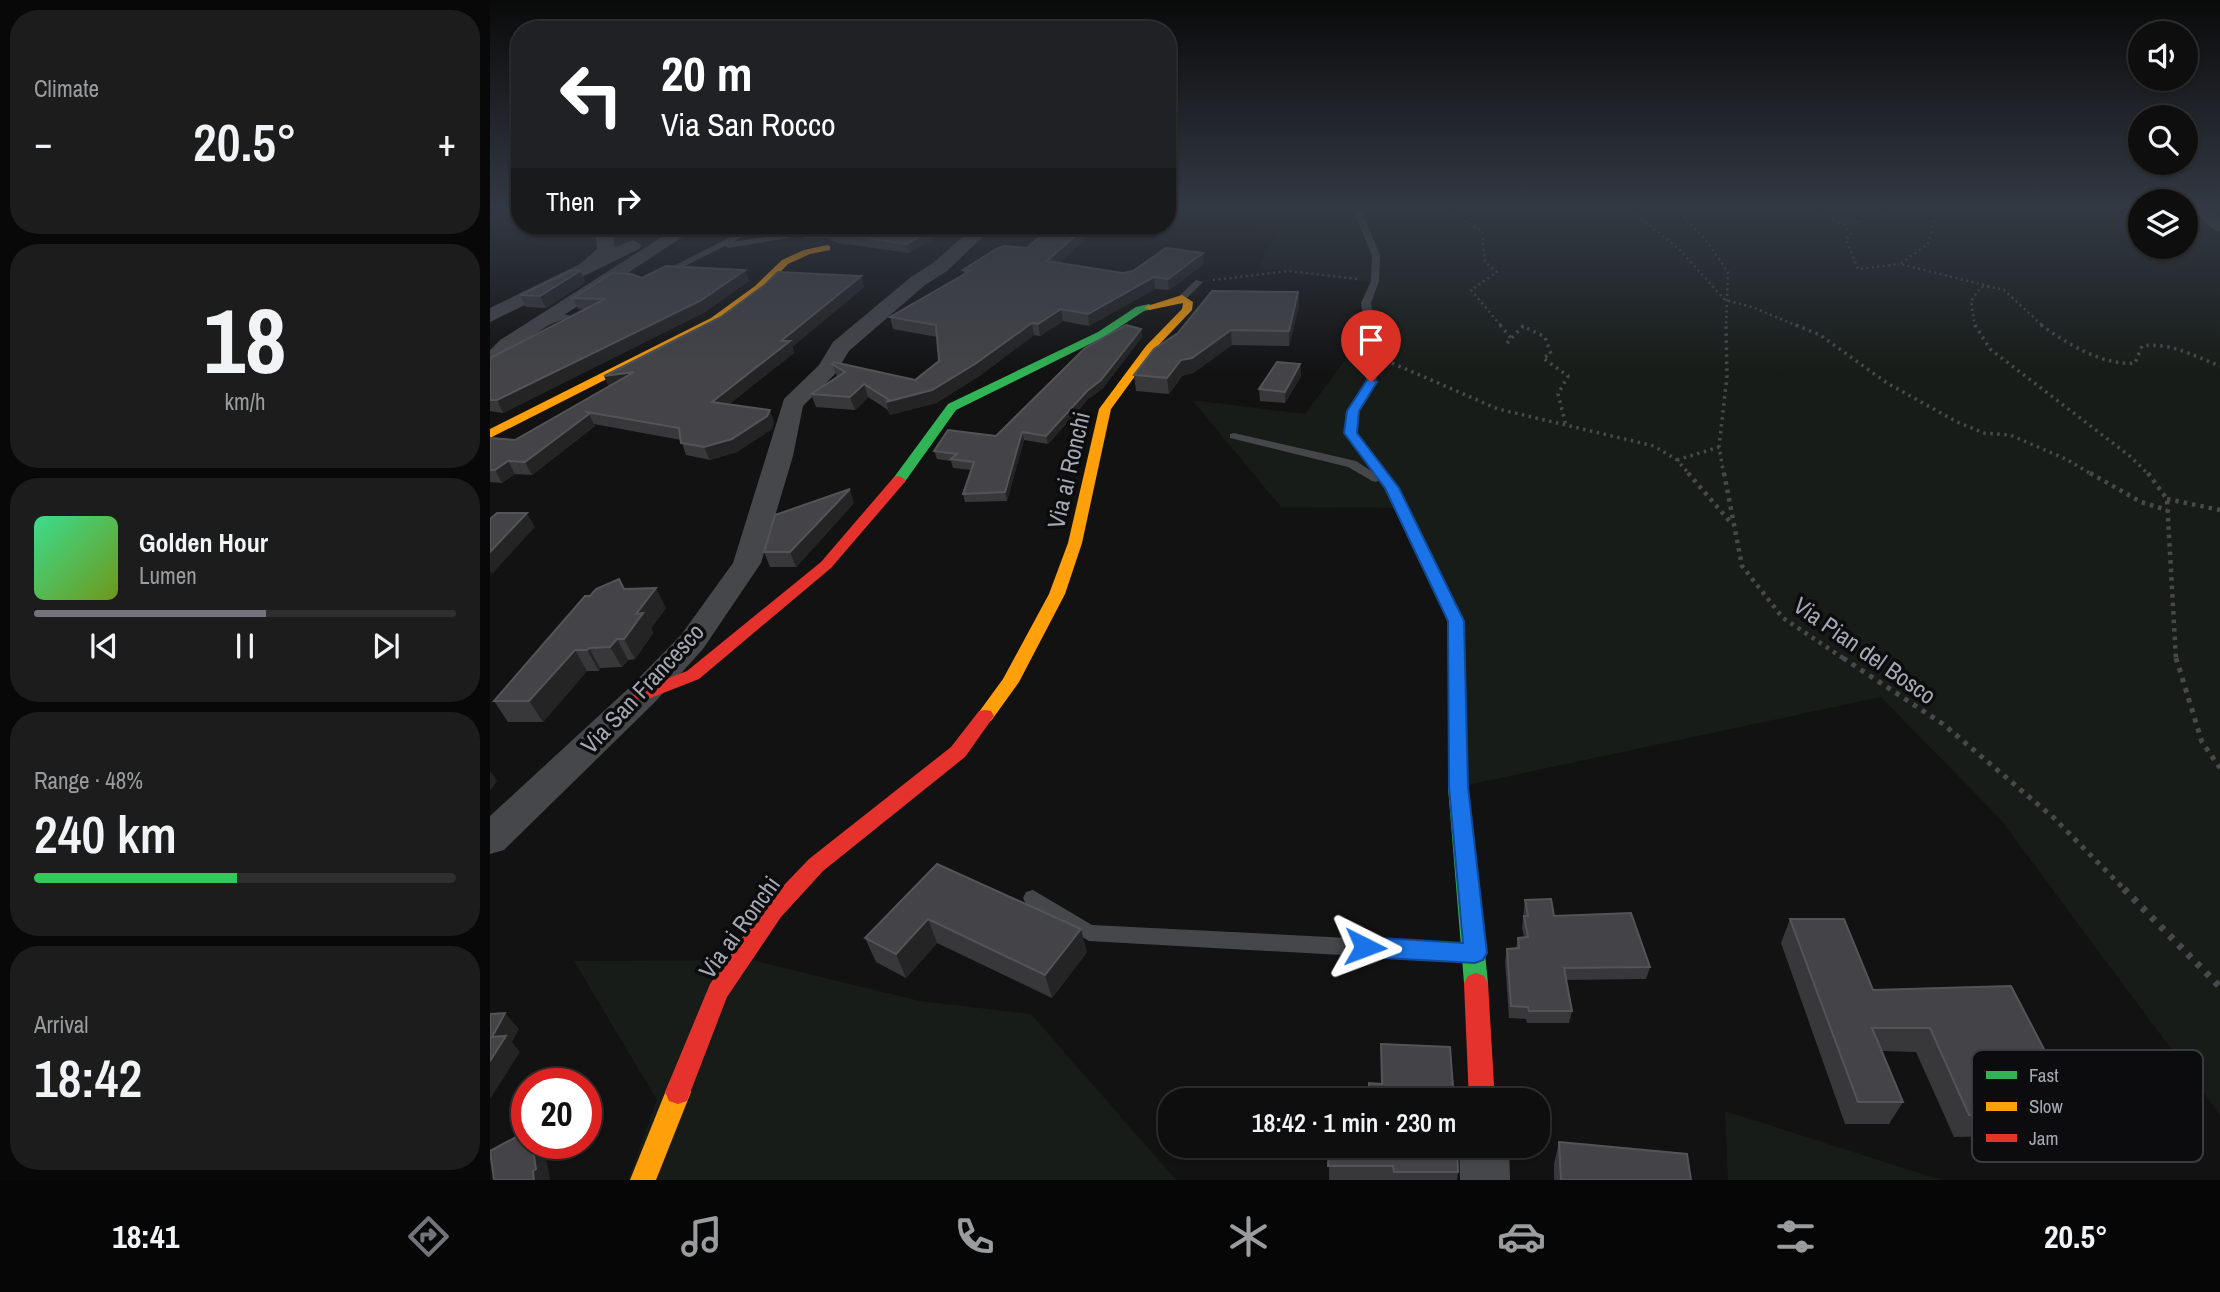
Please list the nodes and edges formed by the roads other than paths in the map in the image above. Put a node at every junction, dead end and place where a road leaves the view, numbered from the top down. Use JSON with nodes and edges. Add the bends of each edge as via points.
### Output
{"nodes":[{"id":1,"x":590,"y":263,"type":"edge"},
{"id":2,"x":593,"y":263,"type":"edge"},
{"id":3,"x":632,"y":263,"type":"edge"},
{"id":4,"x":684,"y":263,"type":"edge"},
{"id":5,"x":784,"y":263,"type":"edge"},
{"id":6,"x":944,"y":263,"type":"edge"},
{"id":7,"x":1376,"y":263,"type":"edge"},
{"id":8,"x":587,"y":266,"type":"junction"},
{"id":9,"x":654,"y":278,"type":"edge"},
{"id":10,"x":1199,"y":282,"type":"road end"},
{"id":11,"x":1182,"y":298,"type":"junction"},
{"id":12,"x":490,"y":316,"type":"edge"},
{"id":13,"x":566,"y":316,"type":"edge"},
{"id":14,"x":530,"y":329,"type":"junction"},
{"id":15,"x":490,"y":363,"type":"edge"},
{"id":16,"x":490,"y":434,"type":"edge"},
{"id":17,"x":1234,"y":436,"type":"dead end"},
{"id":18,"x":1374,"y":465,"type":"joint"},
{"id":19,"x":1392,"y":488,"type":"junction"},
{"id":20,"x":642,"y":695,"type":"junction"},
{"id":21,"x":490,"y":839,"type":"edge"},
{"id":22,"x":1033,"y":898,"type":"dead end"},
{"id":23,"x":1475,"y":953,"type":"junction"},
{"id":24,"x":1481,"y":1088,"type":"edge"},
{"id":25,"x":1484,"y":1158,"type":"edge"},
{"id":26,"x":643,"y":1180,"type":"edge"},
{"id":27,"x":1485,"y":1180,"type":"edge"}],
"edges":[{"from":1,"to":8,"type":"street"},
{"from":2,"to":8,"type":"street"},
{"from":3,"to":14,"type":"street"},
{"from":4,"to":9,"type":"lane"},
{"from":5,"to":16,"type":"street","via":[[715,320]]},
{"from":6,"to":20,"type":"street","name":"Via San Francesco","via":[[841,347],[828,369],[792,404],[747,563],[692,642]]},
{"from":7,"to":18,"type":"lane","via":[[1375,281],[1366,303],[1374,355],[1371,382],[1353,411],[1351,433]]},
{"from":8,"to":12,"type":"street"},
{"from":10,"to":11,"type":"lane"},
{"from":11,"to":20,"type":"street","via":[[1140,309],[1102,334],[952,407],[919,456],[826,565],[693,675]]},
{"from":11,"to":26,"type":"street","name":"Via ai Ronchi","via":[[1188,302],[1187,310],[1150,348],[1105,409],[1062,581],[1010,682],[958,752],[816,865],[774,911],[718,991]]},
{"from":13,"to":14,"type":"lane"},
{"from":14,"to":15,"type":"street"},
{"from":17,"to":19,"type":"lane","via":[[1352,464]]},
{"from":18,"to":19,"type":"street"},
{"from":19,"to":23,"type":"street","via":[[1456,621],[1458,787]]},
{"from":20,"to":21,"type":"street","name":"Via San Francesco"},
{"from":22,"to":23,"type":"lane","via":[[1089,933]]},
{"from":23,"to":24,"type":"street"},
{"from":25,"to":27,"type":"street"}]}
